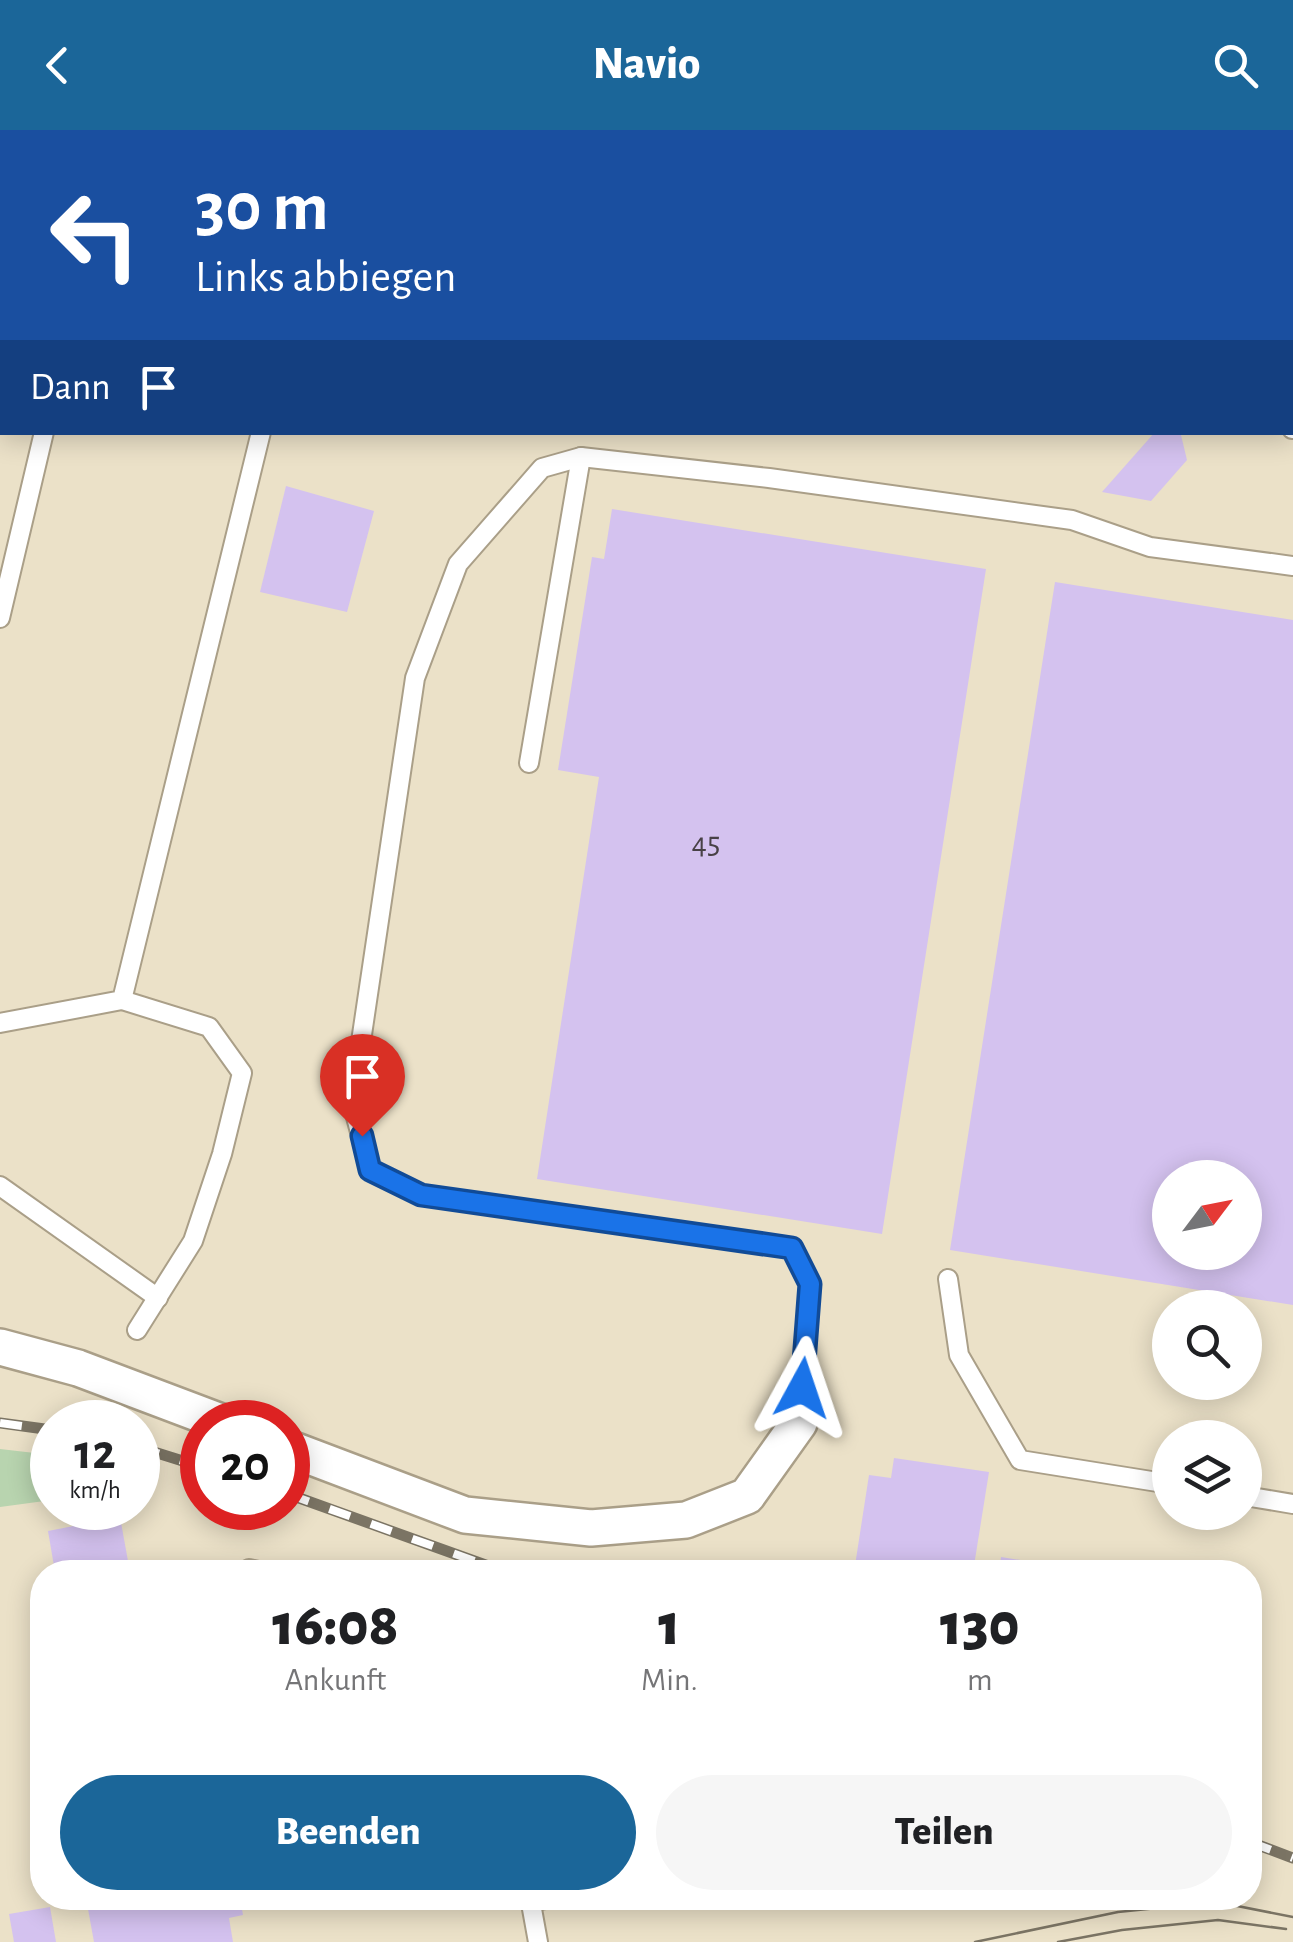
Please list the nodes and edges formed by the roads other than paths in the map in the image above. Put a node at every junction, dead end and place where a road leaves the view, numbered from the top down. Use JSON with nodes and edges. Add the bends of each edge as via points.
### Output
{"nodes":[{"id":1,"x":43,"y":435,"type":"edge"},
{"id":2,"x":259,"y":435,"type":"edge"},
{"id":3,"x":581,"y":457,"type":"junction"},
{"id":4,"x":1293,"y":566,"type":"edge"},
{"id":5,"x":0,"y":618,"type":"edge"},
{"id":6,"x":530,"y":763,"type":"dead end"},
{"id":7,"x":122,"y":1000,"type":"junction"},
{"id":8,"x":0,"y":1023,"type":"edge"},
{"id":9,"x":0,"y":1186,"type":"edge"},
{"id":10,"x":948,"y":1279,"type":"dead end"},
{"id":11,"x":158,"y":1298,"type":"junction"},
{"id":12,"x":136,"y":1330,"type":"dead end"},
{"id":13,"x":0,"y":1347,"type":"edge"},
{"id":14,"x":180,"y":1407,"type":"edge"},
{"id":15,"x":799,"y":1423,"type":"joint"},
{"id":16,"x":310,"y":1456,"type":"edge"},
{"id":17,"x":1152,"y":1481,"type":"edge"},
{"id":18,"x":1262,"y":1499,"type":"edge"},
{"id":19,"x":1293,"y":1504,"type":"edge"},
{"id":20,"x":532,"y":1910,"type":"edge"},
{"id":21,"x":538,"y":1942,"type":"edge"}],
"edges":[{"from":1,"to":5,"type":"lane"},
{"from":2,"to":7,"type":"lane"},
{"from":3,"to":4,"type":"lane","via":[[1072,520],[1150,547]]},
{"from":3,"to":6,"type":"lane"},
{"from":3,"to":15,"type":"lane","via":[[542,468],[458,564],[415,678],[352,1102],[370,1170],[421,1195],[792,1248],[810,1284]]},
{"from":7,"to":8,"type":"lane"},
{"from":7,"to":11,"type":"lane","via":[[209,1027],[242,1073],[193,1241]]},
{"from":9,"to":11,"type":"lane"},
{"from":10,"to":17,"type":"lane","via":[[959,1354],[1020,1460]]},
{"from":11,"to":12,"type":"lane"},
{"from":13,"to":14,"type":"street"},
{"from":15,"to":16,"type":"street","via":[[747,1496],[686,1520],[591,1528],[464,1515]]},
{"from":18,"to":19,"type":"lane"},
{"from":20,"to":21,"type":"lane"}]}
